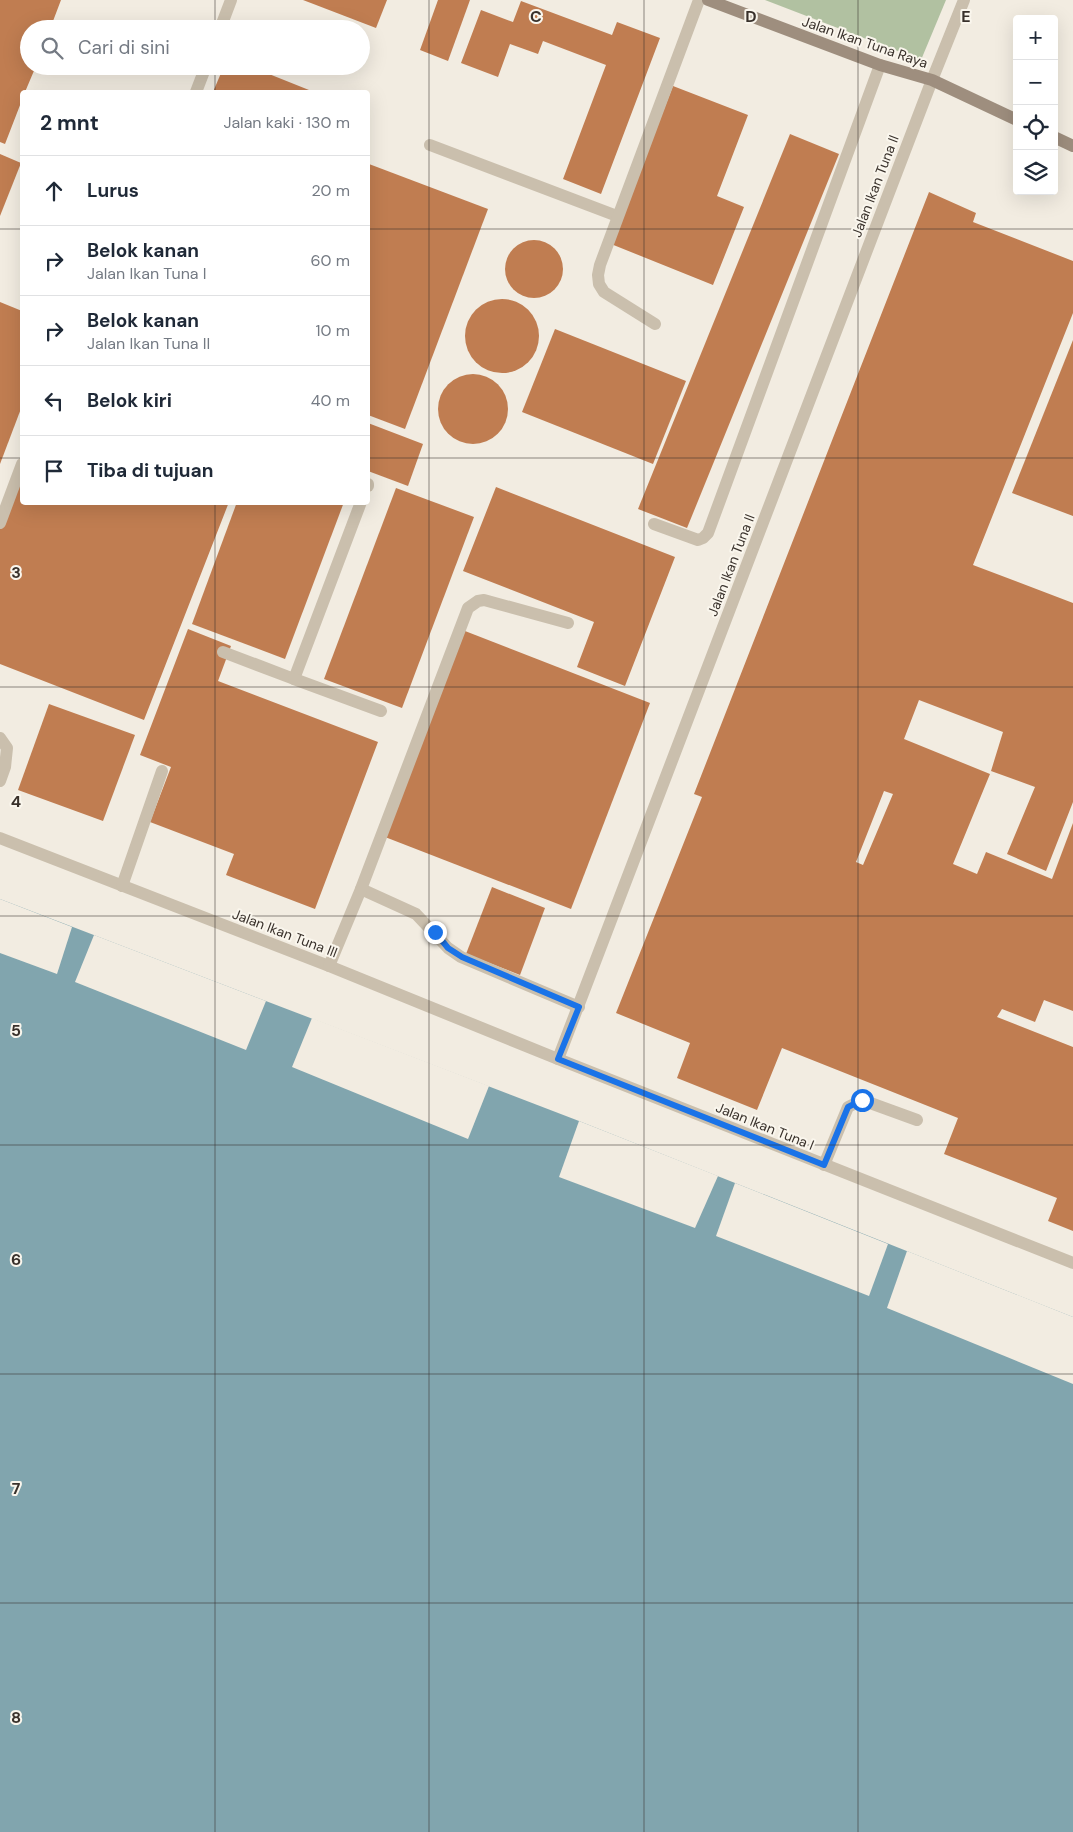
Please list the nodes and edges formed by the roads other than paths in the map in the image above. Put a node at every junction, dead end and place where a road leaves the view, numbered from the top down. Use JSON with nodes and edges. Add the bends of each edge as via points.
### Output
{"nodes":[{"id":1,"x":231,"y":0,"type":"edge"},
{"id":2,"x":699,"y":0,"type":"edge"},
{"id":3,"x":708,"y":0,"type":"edge"},
{"id":4,"x":964,"y":0,"type":"edge"},
{"id":5,"x":223,"y":20,"type":"edge"},
{"id":6,"x":880,"y":65,"type":"junction"},
{"id":7,"x":203,"y":75,"type":"edge"},
{"id":8,"x":932,"y":80,"type":"junction"},
{"id":9,"x":197,"y":90,"type":"edge"},
{"id":10,"x":1013,"y":118,"type":"edge"},
{"id":11,"x":1058,"y":139,"type":"edge"},
{"id":12,"x":430,"y":145,"type":"dead end"},
{"id":13,"x":1073,"y":146,"type":"edge"},
{"id":14,"x":618,"y":216,"type":"junction"},
{"id":15,"x":656,"y":324,"type":"dead end"},
{"id":16,"x":20,"y":469,"type":"edge"},
{"id":17,"x":360,"y":505,"type":"edge"},
{"id":18,"x":0,"y":523,"type":"edge"},
{"id":19,"x":654,"y":524,"type":"dead end"},
{"id":20,"x":568,"y":623,"type":"dead end"},
{"id":21,"x":223,"y":652,"type":"dead end"},
{"id":22,"x":294,"y":679,"type":"junction"},
{"id":23,"x":381,"y":710,"type":"dead end"},
{"id":24,"x":0,"y":738,"type":"edge"},
{"id":25,"x":162,"y":771,"type":"dead end"},
{"id":26,"x":0,"y":781,"type":"edge"},
{"id":27,"x":0,"y":838,"type":"edge"},
{"id":28,"x":122,"y":886,"type":"junction"},
{"id":29,"x":361,"y":889,"type":"junction"},
{"id":30,"x":329,"y":966,"type":"junction"},
{"id":31,"x":579,"y":1007,"type":"junction"},
{"id":32,"x":558,"y":1059,"type":"junction"},
{"id":33,"x":917,"y":1120,"type":"dead end"},
{"id":34,"x":824,"y":1165,"type":"junction"},
{"id":35,"x":1073,"y":1263,"type":"edge"}],
"edges":[{"from":1,"to":5,"type":"street"},
{"from":2,"to":14,"type":"street"},
{"from":3,"to":6,"type":"street","name":"Jalan Ikan Tuna Raya"},
{"from":4,"to":8,"type":"street","name":"Jalan Ikan Tuna Raya"},
{"from":6,"to":8,"type":"street","name":"Jalan Ikan Tuna Raya"},
{"from":6,"to":19,"type":"street","via":[[708,533],[698,540]]},
{"from":7,"to":9,"type":"street"},
{"from":8,"to":10,"type":"street"},
{"from":8,"to":31,"type":"street","name":"Jalan Ikan Tuna II"},
{"from":11,"to":13,"type":"street"},
{"from":12,"to":14,"type":"street"},
{"from":14,"to":15,"type":"street","via":[[600,265],[599,284],[612,298]]},
{"from":16,"to":18,"type":"street"},
{"from":17,"to":22,"type":"street"},
{"from":20,"to":29,"type":"street","via":[[484,600],[468,608]]},
{"from":21,"to":22,"type":"street"},
{"from":22,"to":23,"type":"street"},
{"from":24,"to":26,"type":"street","via":[[8,748]]},
{"from":25,"to":28,"type":"street"},
{"from":27,"to":28,"type":"street","name":"Jalan Ikan Tuna III"},
{"from":28,"to":30,"type":"street","name":"Jalan Ikan Tuna III"},
{"from":29,"to":30,"type":"street"},
{"from":29,"to":31,"type":"street","via":[[416,914],[448,948],[462,957]]},
{"from":30,"to":32,"type":"street","name":"Jalan Ikan Tuna III"},
{"from":31,"to":32,"type":"street","name":"Jalan Ikan Tuna II"},
{"from":32,"to":34,"type":"street","name":"Jalan Ikan Tuna I"},
{"from":33,"to":34,"type":"street","via":[[862,1100],[848,1107]]},
{"from":34,"to":35,"type":"street","name":"Jalan Ikan Tuna I"}]}
